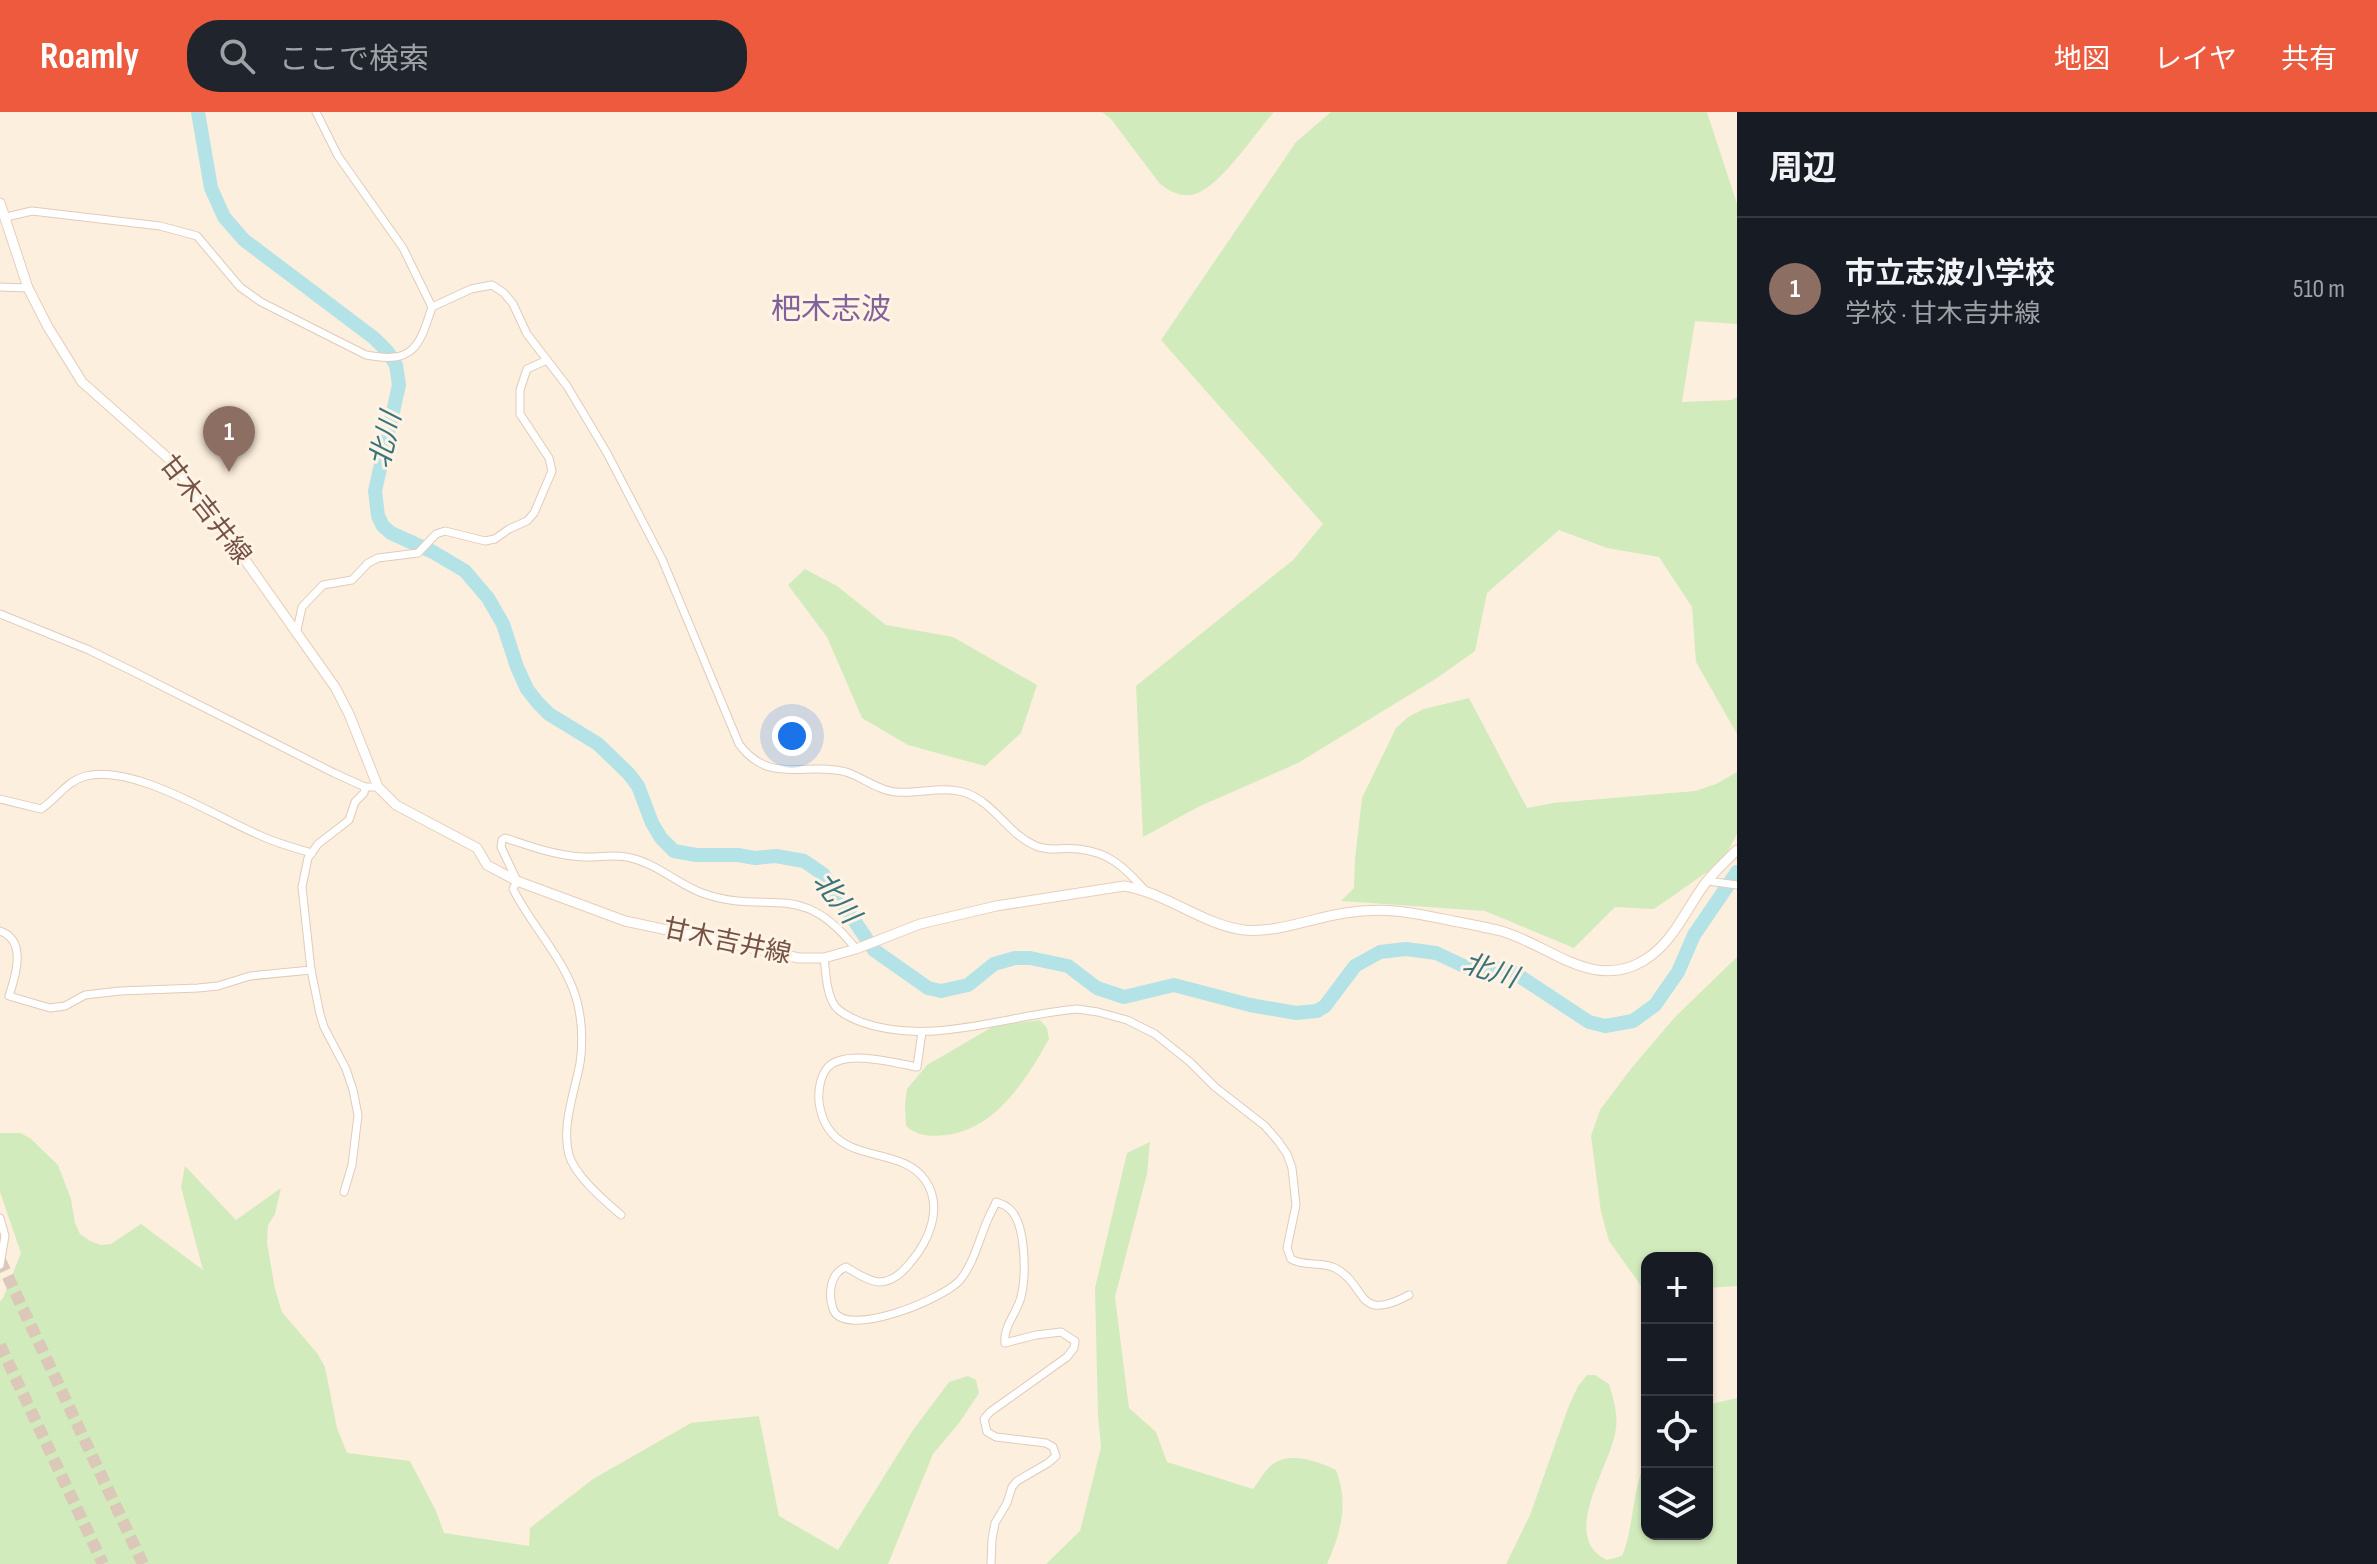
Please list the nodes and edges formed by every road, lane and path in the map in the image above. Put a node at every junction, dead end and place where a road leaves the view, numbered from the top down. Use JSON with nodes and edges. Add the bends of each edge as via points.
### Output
{"nodes":[{"id":1,"x":316,"y":112,"type":"edge"},
{"id":2,"x":0,"y":203,"type":"edge"},
{"id":3,"x":6,"y":217,"type":"junction"},
{"id":4,"x":0,"y":287,"type":"edge"},
{"id":5,"x":28,"y":288,"type":"junction"},
{"id":6,"x":432,"y":307,"type":"junction"},
{"id":7,"x":547,"y":360,"type":"junction"},
{"id":8,"x":0,"y":614,"type":"edge"},
{"id":9,"x":297,"y":630,"type":"junction"},
{"id":10,"x":365,"y":787,"type":"junction"},
{"id":11,"x":378,"y":787,"type":"junction"},
{"id":12,"x":0,"y":799,"type":"edge"},
{"id":13,"x":1737,"y":850,"type":"edge"},
{"id":14,"x":312,"y":853,"type":"junction"},
{"id":15,"x":517,"y":881,"type":"junction"},
{"id":16,"x":1708,"y":881,"type":"junction"},
{"id":17,"x":1737,"y":885,"type":"edge"},
{"id":18,"x":1144,"y":889,"type":"junction"},
{"id":19,"x":0,"y":931,"type":"edge"},
{"id":20,"x":856,"y":949,"type":"junction"},
{"id":21,"x":824,"y":958,"type":"junction"},
{"id":22,"x":311,"y":970,"type":"junction"},
{"id":23,"x":922,"y":1032,"type":"junction"},
{"id":24,"x":344,"y":1192,"type":"dead end"},
{"id":25,"x":621,"y":1215,"type":"dead end"},
{"id":26,"x":0,"y":1218,"type":"edge"},
{"id":27,"x":0,"y":1265,"type":"edge"},
{"id":28,"x":1409,"y":1295,"type":"dead end"},
{"id":29,"x":991,"y":1564,"type":"edge"}],
"edges":[{"from":1,"to":6,"type":"street","via":[[338,156],[403,248]]},
{"from":2,"to":3,"type":"main road","name":"甘木吉井線"},
{"from":3,"to":5,"type":"main road","name":"甘木吉井線"},
{"from":3,"to":6,"type":"street","via":[[32,211],[187,232],[261,302],[366,355],[383,358],[414,351]]},
{"from":4,"to":5,"type":"street"},
{"from":5,"to":9,"type":"main road","name":"甘木吉井線","via":[[82,382],[169,459]]},
{"from":6,"to":7,"type":"street","via":[[492,285],[513,304]]},
{"from":7,"to":9,"type":"street","via":[[527,369],[519,399],[520,414],[552,471],[527,521],[485,541],[445,531],[418,553],[378,558],[352,580],[317,589],[302,607]]},
{"from":7,"to":18,"type":"street","via":[[639,512],[746,753],[773,769],[842,771],[896,792],[962,791],[978,797],[1035,846],[1111,857]]},
{"from":8,"to":10,"type":"street","via":[[136,673]]},
{"from":9,"to":11,"type":"main road","name":"甘木吉井線","via":[[349,714]]},
{"from":10,"to":11,"type":"street"},
{"from":10,"to":14,"type":"street","via":[[349,820]]},
{"from":11,"to":15,"type":"main road","name":"甘木吉井線","via":[[396,805],[477,848],[487,865]]},
{"from":12,"to":14,"type":"street","via":[[41,809],[77,779],[110,774],[161,789],[258,835]]},
{"from":13,"to":16,"type":"main road","name":"甘木吉井線"},
{"from":14,"to":22,"type":"street","via":[[302,887]]},
{"from":15,"to":20,"type":"street","via":[[501,847],[505,838],[559,854],[627,856],[703,894],[798,904],[831,920]]},
{"from":15,"to":21,"type":"main road","name":"甘木吉井線","via":[[625,921],[799,958]]},
{"from":15,"to":25,"type":"street","via":[[513,889],[578,1004],[581,1059],[568,1123],[569,1157]]},
{"from":16,"to":17,"type":"street"},
{"from":16,"to":18,"type":"main road","name":"甘木吉井線","via":[[1671,936],[1643,961],[1602,971],[1575,965],[1503,931],[1396,909],[1346,913],[1274,930],[1242,930]]},
{"from":18,"to":20,"type":"main road","name":"甘木吉井線","via":[[1097,889],[996,906],[920,924]]},
{"from":19,"to":22,"type":"street","via":[[17,945],[9,996],[50,1008],[85,995],[218,986],[250,976]]},
{"from":20,"to":21,"type":"main road","name":"甘木吉井線"},
{"from":21,"to":23,"type":"street","via":[[831,997],[843,1013],[876,1027]]},
{"from":22,"to":24,"type":"street","via":[[324,1027],[346,1069],[358,1115]]},
{"from":23,"to":28,"type":"street","via":[[1077,1009],[1143,1027],[1265,1126],[1287,1154],[1296,1205],[1287,1248],[1291,1259],[1337,1269],[1372,1304]]},
{"from":23,"to":29,"type":"street","via":[[917,1067],[858,1059],[836,1062],[822,1076],[821,1111],[833,1133],[860,1152],[909,1166],[924,1177],[934,1211],[932,1227],[902,1272],[878,1282],[846,1267],[834,1276],[831,1288],[834,1311],[849,1322],[932,1300],[964,1274],[996,1202],[1016,1218],[1025,1271],[1005,1343],[1061,1332],[1075,1341],[1067,1357],[984,1419],[987,1432],[996,1437],[1046,1443],[1056,1456],[1012,1487],[995,1523]]},
{"from":26,"to":27,"type":"street","via":[[5,1236]]}]}
